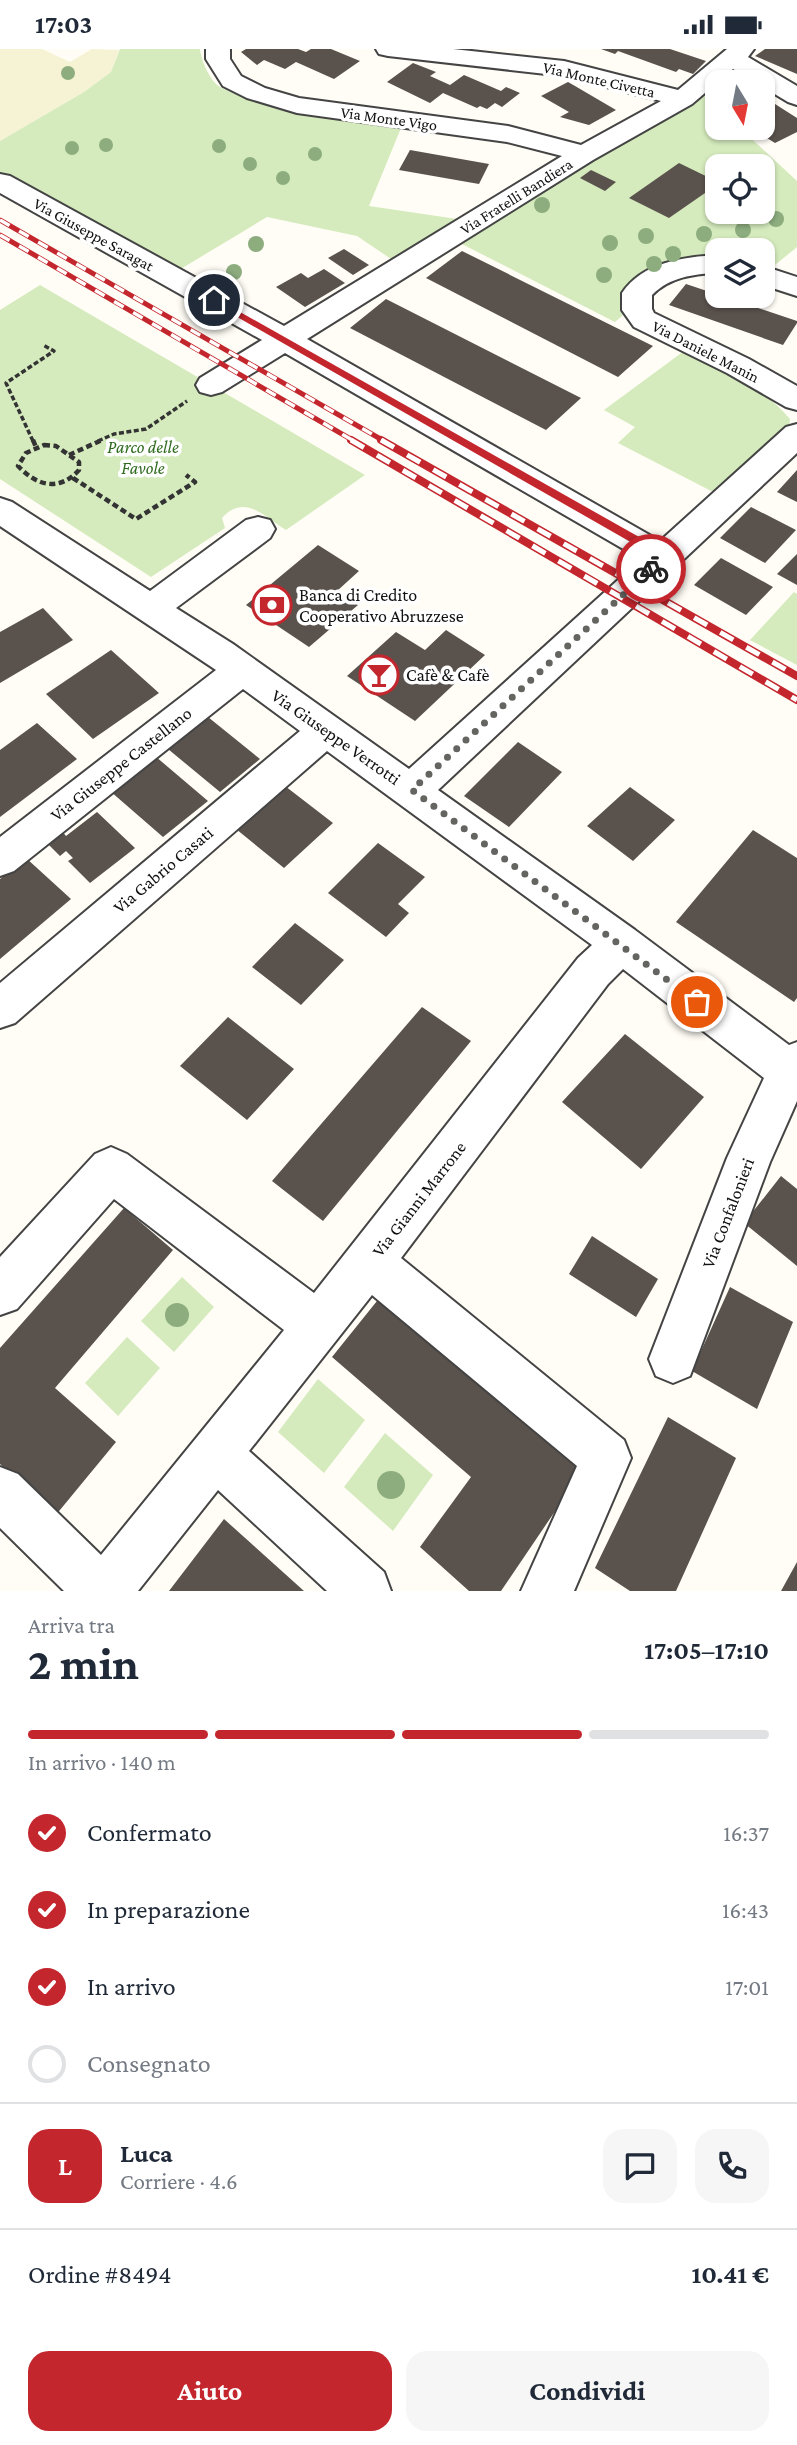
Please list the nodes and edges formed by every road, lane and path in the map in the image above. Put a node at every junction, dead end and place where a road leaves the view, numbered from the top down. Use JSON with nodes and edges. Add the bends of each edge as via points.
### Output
{"nodes":[{"id":1,"x":218,"y":49,"type":"edge"},
{"id":2,"x":388,"y":49,"type":"edge"},
{"id":3,"x":737,"y":54,"type":"edge"},
{"id":4,"x":797,"y":97,"type":"edge"},
{"id":5,"x":683,"y":99,"type":"junction"},
{"id":6,"x":584,"y":154,"type":"junction"},
{"id":7,"x":0,"y":182,"type":"edge"},
{"id":8,"x":705,"y":265,"type":"edge"},
{"id":9,"x":775,"y":280,"type":"edge"},
{"id":10,"x":797,"y":288,"type":"edge"},
{"id":11,"x":286,"y":340,"type":"junction"},
{"id":12,"x":43,"y":345,"type":"dead end"},
{"id":13,"x":211,"y":385,"type":"joint"},
{"id":14,"x":797,"y":400,"type":"edge"},
{"id":15,"x":797,"y":435,"type":"edge"},
{"id":16,"x":36,"y":447,"type":"junction"},
{"id":17,"x":69,"y":455,"type":"junction"},
{"id":18,"x":186,"y":475,"type":"dead end"},
{"id":19,"x":73,"y":478,"type":"junction"},
{"id":20,"x":0,"y":510,"type":"edge"},
{"id":21,"x":258,"y":529,"type":"dead end"},
{"id":22,"x":659,"y":561,"type":"junction"},
{"id":23,"x":152,"y":608,"type":"junction"},
{"id":24,"x":242,"y":670,"type":"junction"},
{"id":25,"x":327,"y":730,"type":"junction"},
{"id":26,"x":412,"y":790,"type":"junction"},
{"id":27,"x":0,"y":859,"type":"edge"},
{"id":28,"x":621,"y":943,"type":"junction"},
{"id":29,"x":0,"y":1009,"type":"edge"},
{"id":30,"x":794,"y":1070,"type":"edge"},
{"id":31,"x":369,"y":1262,"type":"junction"},
{"id":32,"x":0,"y":1292,"type":"edge"},
{"id":33,"x":318,"y":1326,"type":"junction"},
{"id":34,"x":673,"y":1359,"type":"dead end"},
{"id":35,"x":216,"y":1454,"type":"junction"},
{"id":36,"x":0,"y":1492,"type":"edge"},
{"id":37,"x":103,"y":1591,"type":"edge"},
{"id":38,"x":365,"y":1591,"type":"edge"},
{"id":39,"x":547,"y":1591,"type":"edge"}],
"edges":[{"from":1,"to":6,"type":"street","name":"Via Monte Vigo","via":[[218,59],[232,81],[297,105],[508,134]]},
{"from":2,"to":5,"type":"street","name":"Via Monte Civetta","via":[[564,69]]},
{"from":3,"to":4,"type":"street"},
{"from":3,"to":5,"type":"street","name":"Via Fratelli Bandiera"},
{"from":5,"to":6,"type":"street","name":"Via Fratelli Bandiera"},
{"from":6,"to":11,"type":"street","name":"Via Fratelli Bandiera"},
{"from":7,"to":11,"type":"street","name":"Via Giuseppe Saragat"},
{"from":8,"to":14,"type":"street","name":"Via Daniele Manin","via":[[679,268],[653,279],[637,293],[637,310],[658,329]]},
{"from":9,"to":10,"type":"street"},
{"from":11,"to":13,"type":"street","name":"Via Fratelli Bandiera"},
{"from":11,"to":22,"type":"street","name":"Via Giuseppe Saragat","via":[[644,545]]},
{"from":12,"to":16,"type":"path","via":[[54,351],[6,383]]},
{"from":13,"to":17,"type":"path","via":[[146,429],[114,434]]},
{"from":15,"to":22,"type":"street"},
{"from":16,"to":17,"type":"path","via":[[56,446]]},
{"from":16,"to":19,"type":"path","via":[[18,466],[24,474],[41,485],[62,485]]},
{"from":17,"to":19,"type":"path","via":[[79,462]]},
{"from":18,"to":19,"type":"path","via":[[195,482],[136,519]]},
{"from":20,"to":23,"type":"street","name":"Via Giuseppe Verrotti"},
{"from":21,"to":23,"type":"street"},
{"from":22,"to":26,"type":"street"},
{"from":23,"to":24,"type":"street","name":"Via Giuseppe Verrotti"},
{"from":24,"to":25,"type":"street","name":"Via Giuseppe Verrotti"},
{"from":24,"to":27,"type":"street","name":"Via Giuseppe Castellano"},
{"from":25,"to":26,"type":"street","name":"Via Giuseppe Verrotti"},
{"from":25,"to":29,"type":"street","name":"Via Gabrio Casati"},
{"from":26,"to":28,"type":"street","name":"Via Giuseppe Verrotti"},
{"from":28,"to":30,"type":"street","name":"Via Giuseppe Verrotti"},
{"from":28,"to":31,"type":"street","name":"Via Gianni Marrone","via":[[593,971]]},
{"from":30,"to":34,"type":"street","name":"Via Confalonieri","via":[[749,1158]]},
{"from":31,"to":33,"type":"street","name":"Via Gianni Marrone"},
{"from":31,"to":39,"type":"street","via":[[606,1458]]},
{"from":32,"to":33,"type":"street","via":[[111,1169]]},
{"from":33,"to":35,"type":"street","name":"Via Gianni Marrone"},
{"from":35,"to":37,"type":"street","name":"Via Gianni Marrone"},
{"from":35,"to":38,"type":"street"},
{"from":36,"to":37,"type":"street"}]}
